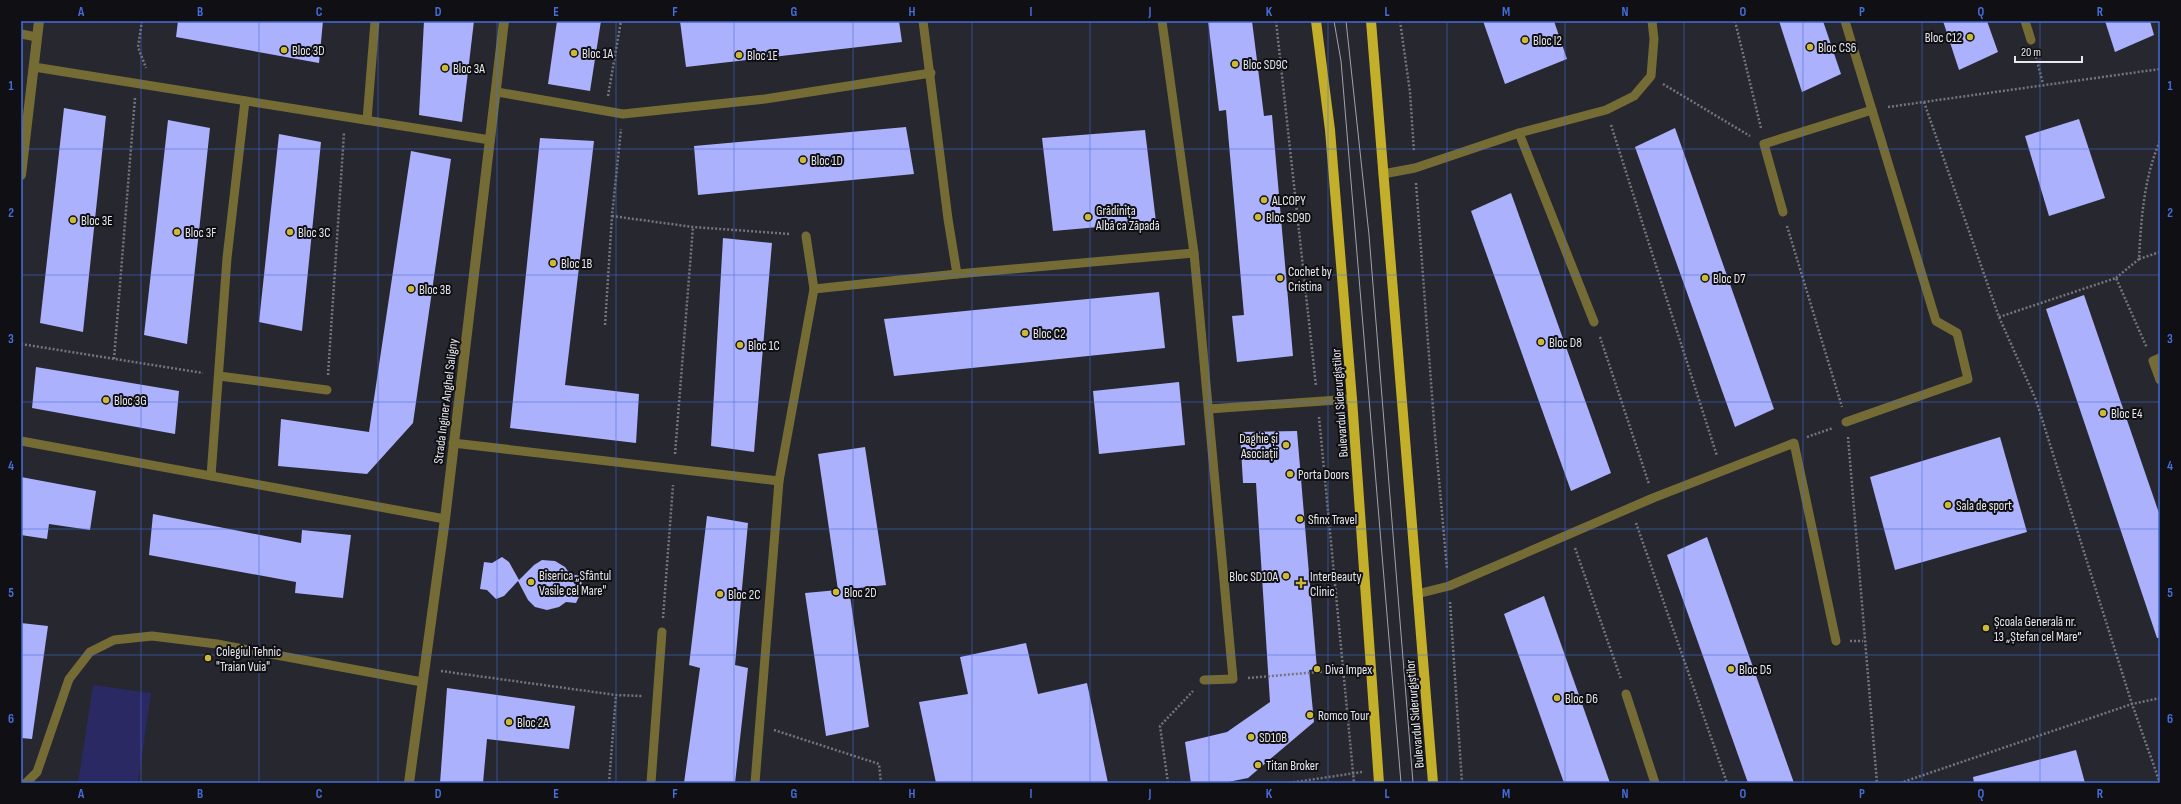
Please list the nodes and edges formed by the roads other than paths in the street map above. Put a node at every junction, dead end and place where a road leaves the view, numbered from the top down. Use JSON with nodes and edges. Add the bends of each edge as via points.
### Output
{"nodes":[{"id":1,"x":39,"y":21,"type":"edge"},
{"id":2,"x":375,"y":21,"type":"edge"},
{"id":3,"x":504,"y":21,"type":"edge"},
{"id":4,"x":923,"y":21,"type":"edge"},
{"id":5,"x":1162,"y":21,"type":"edge"},
{"id":6,"x":1316,"y":21,"type":"edge"},
{"id":7,"x":1371,"y":21,"type":"edge"},
{"id":8,"x":1652,"y":21,"type":"edge"},
{"id":9,"x":1845,"y":21,"type":"edge"},
{"id":10,"x":2025,"y":21,"type":"edge"},
{"id":11,"x":21,"y":34,"type":"edge"},
{"id":12,"x":37,"y":37,"type":"junction"},
{"id":13,"x":2032,"y":40,"type":"road end"},
{"id":14,"x":34,"y":67,"type":"junction"},
{"id":15,"x":931,"y":73,"type":"junction"},
{"id":16,"x":496,"y":92,"type":"junction"},
{"id":17,"x":245,"y":101,"type":"junction"},
{"id":18,"x":1872,"y":110,"type":"junction"},
{"id":19,"x":367,"y":120,"type":"junction"},
{"id":20,"x":1519,"y":133,"type":"junction"},
{"id":21,"x":490,"y":140,"type":"junction"},
{"id":22,"x":1384,"y":174,"type":"junction"},
{"id":23,"x":21,"y":175,"type":"edge"},
{"id":24,"x":1783,"y":212,"type":"road end"},
{"id":25,"x":806,"y":236,"type":"road end"},
{"id":26,"x":1194,"y":253,"type":"junction"},
{"id":27,"x":958,"y":274,"type":"junction"},
{"id":28,"x":814,"y":289,"type":"junction"},
{"id":29,"x":1594,"y":322,"type":"road end"},
{"id":30,"x":2156,"y":359,"type":"edge"},
{"id":31,"x":219,"y":376,"type":"junction"},
{"id":32,"x":2160,"y":380,"type":"edge"},
{"id":33,"x":327,"y":390,"type":"road end"},
{"id":34,"x":1352,"y":399,"type":"junction"},
{"id":35,"x":1209,"y":409,"type":"junction"},
{"id":36,"x":1846,"y":422,"type":"road end"},
{"id":37,"x":21,"y":442,"type":"edge"},
{"id":38,"x":453,"y":442,"type":"junction"},
{"id":39,"x":211,"y":476,"type":"junction"},
{"id":40,"x":779,"y":481,"type":"junction"},
{"id":41,"x":444,"y":519,"type":"junction"},
{"id":42,"x":1417,"y":594,"type":"junction"},
{"id":43,"x":662,"y":632,"type":"road end"},
{"id":44,"x":1836,"y":640,"type":"dead end"},
{"id":45,"x":1204,"y":680,"type":"road end"},
{"id":46,"x":422,"y":682,"type":"junction"},
{"id":47,"x":1626,"y":694,"type":"road end"},
{"id":48,"x":26,"y":783,"type":"edge"},
{"id":49,"x":409,"y":783,"type":"edge"},
{"id":50,"x":651,"y":783,"type":"edge"},
{"id":51,"x":755,"y":783,"type":"edge"},
{"id":52,"x":1379,"y":783,"type":"edge"},
{"id":53,"x":1434,"y":783,"type":"edge"},
{"id":54,"x":1655,"y":783,"type":"edge"}],
"edges":[{"from":1,"to":12,"type":"street"},
{"from":2,"to":19,"type":"lane"},
{"from":3,"to":16,"type":"street","name":"Strada Inginer Anghel Saligny"},
{"from":4,"to":15,"type":"lane"},
{"from":5,"to":26,"type":"lane"},
{"from":6,"to":34,"type":"main road","name":"Bulevardul Siderurgiștilor","via":[[1330,130]]},
{"from":7,"to":22,"type":"main road","name":"Bulevardul Siderurgiștilor"},
{"from":8,"to":20,"type":"lane","via":[[1654,39],[1651,76],[1634,96],[1606,110]]},
{"from":9,"to":18,"type":"lane"},
{"from":10,"to":13,"type":"lane"},
{"from":11,"to":12,"type":"lane"},
{"from":12,"to":14,"type":"street"},
{"from":14,"to":17,"type":"lane"},
{"from":14,"to":23,"type":"street"},
{"from":15,"to":16,"type":"lane","via":[[765,99],[623,114]]},
{"from":15,"to":27,"type":"lane","via":[[948,219]]},
{"from":16,"to":21,"type":"street","name":"Strada Inginer Anghel Saligny"},
{"from":17,"to":19,"type":"lane"},
{"from":17,"to":31,"type":"lane","via":[[227,258]]},
{"from":18,"to":24,"type":"lane","via":[[1764,144]]},
{"from":18,"to":36,"type":"lane","via":[[1936,321],[1957,333],[1968,379]]},
{"from":19,"to":21,"type":"lane"},
{"from":20,"to":22,"type":"lane","via":[[1415,168]]},
{"from":20,"to":29,"type":"lane"},
{"from":21,"to":38,"type":"street","name":"Strada Inginer Anghel Saligny"},
{"from":22,"to":42,"type":"main road","name":"Bulevardul Siderurgiștilor"},
{"from":25,"to":28,"type":"lane"},
{"from":26,"to":27,"type":"lane"},
{"from":26,"to":35,"type":"lane"},
{"from":27,"to":28,"type":"lane"},
{"from":28,"to":40,"type":"lane"},
{"from":30,"to":32,"type":"lane"},
{"from":31,"to":33,"type":"lane"},
{"from":31,"to":39,"type":"lane"},
{"from":34,"to":35,"type":"lane"},
{"from":34,"to":52,"type":"main road","name":"Bulevardul Siderurgiștilor"},
{"from":35,"to":45,"type":"lane","via":[[1233,679]]},
{"from":37,"to":39,"type":"lane"},
{"from":38,"to":40,"type":"lane"},
{"from":38,"to":41,"type":"street","name":"Strada Inginer Anghel Saligny"},
{"from":39,"to":41,"type":"lane"},
{"from":40,"to":51,"type":"lane"},
{"from":41,"to":46,"type":"street","name":"Strada Inginer Anghel Saligny"},
{"from":42,"to":44,"type":"lane","via":[[1449,586],[1722,469],[1794,443]]},
{"from":42,"to":53,"type":"main road","name":"Bulevardul Siderurgiștilor"},
{"from":43,"to":50,"type":"lane"},
{"from":46,"to":48,"type":"lane","via":[[217,644],[152,636],[114,640],[90,652],[69,679],[37,772]]},
{"from":46,"to":49,"type":"street","name":"Strada Inginer Anghel Saligny"},
{"from":47,"to":54,"type":"lane"}]}
